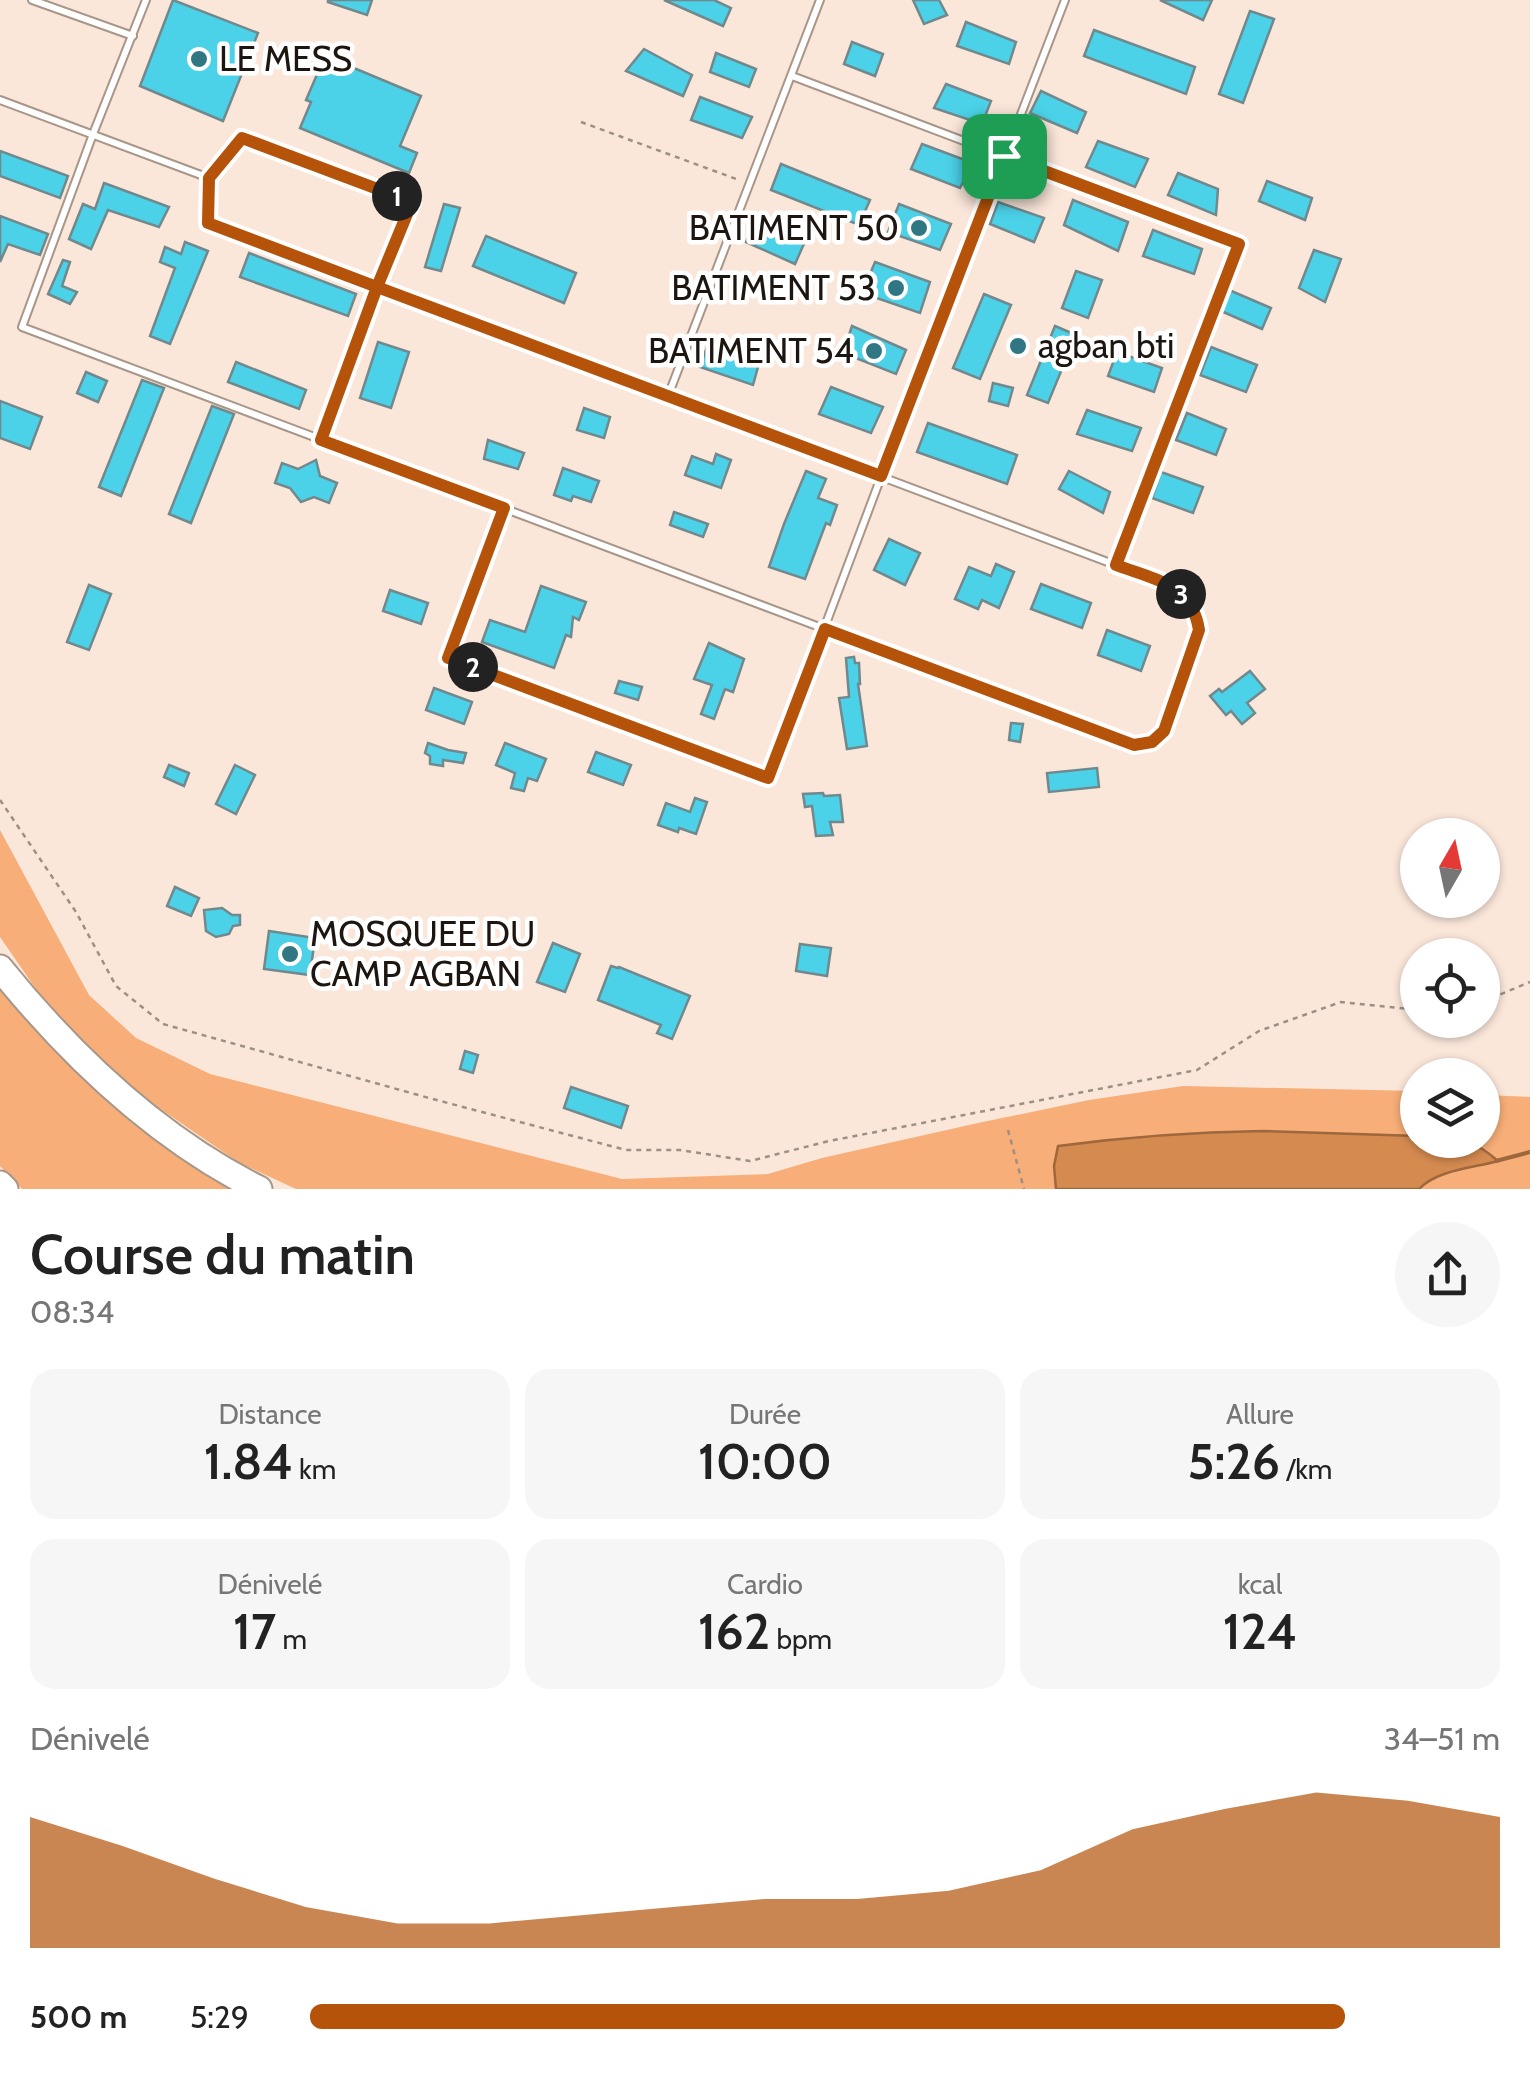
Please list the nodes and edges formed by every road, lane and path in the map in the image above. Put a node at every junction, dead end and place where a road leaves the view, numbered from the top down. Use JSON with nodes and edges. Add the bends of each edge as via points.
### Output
{"nodes":[{"id":1,"x":32,"y":0,"type":"edge"},
{"id":2,"x":146,"y":0,"type":"edge"},
{"id":3,"x":820,"y":0,"type":"edge"},
{"id":4,"x":1065,"y":0,"type":"edge"},
{"id":5,"x":132,"y":36,"type":"junction"},
{"id":6,"x":792,"y":76,"type":"junction"},
{"id":7,"x":0,"y":100,"type":"edge"},
{"id":8,"x":581,"y":122,"type":"dead end"},
{"id":9,"x":93,"y":134,"type":"junction"},
{"id":10,"x":1004,"y":156,"type":"junction"},
{"id":11,"x":209,"y":178,"type":"junction"},
{"id":12,"x":750,"y":184,"type":"junction"},
{"id":13,"x":377,"y":287,"type":"junction"},
{"id":14,"x":668,"y":396,"type":"junction"},
{"id":15,"x":321,"y":440,"type":"junction"},
{"id":16,"x":881,"y":476,"type":"junction"},
{"id":17,"x":504,"y":508,"type":"junction"},
{"id":18,"x":1116,"y":565,"type":"junction"},
{"id":19,"x":825,"y":629,"type":"junction"},
{"id":20,"x":0,"y":800,"type":"edge"},
{"id":21,"x":0,"y":968,"type":"edge"},
{"id":22,"x":1530,"y":982,"type":"edge"},
{"id":23,"x":1500,"y":994,"type":"edge"},
{"id":24,"x":1400,"y":1008,"type":"edge"},
{"id":25,"x":1008,"y":1130,"type":"dead end"},
{"id":26,"x":259,"y":1189,"type":"edge"},
{"id":27,"x":1024,"y":1189,"type":"edge"}],
"edges":[{"from":1,"to":5,"type":"lane"},
{"from":2,"to":5,"type":"lane"},
{"from":3,"to":6,"type":"lane"},
{"from":4,"to":10,"type":"lane"},
{"from":5,"to":9,"type":"lane"},
{"from":6,"to":10,"type":"lane"},
{"from":6,"to":12,"type":"lane"},
{"from":7,"to":9,"type":"lane"},
{"from":8,"to":12,"type":"path"},
{"from":9,"to":11,"type":"lane"},
{"from":9,"to":15,"type":"lane","via":[[22,327]]},
{"from":10,"to":16,"type":"lane"},
{"from":10,"to":18,"type":"lane","via":[[1239,244]]},
{"from":11,"to":13,"type":"lane","via":[[208,223]]},
{"from":11,"to":13,"type":"lane","via":[[242,138],[412,202]]},
{"from":12,"to":14,"type":"lane"},
{"from":13,"to":14,"type":"lane"},
{"from":13,"to":15,"type":"lane"},
{"from":14,"to":16,"type":"lane"},
{"from":15,"to":17,"type":"lane"},
{"from":16,"to":18,"type":"lane"},
{"from":16,"to":19,"type":"lane"},
{"from":17,"to":19,"type":"lane"},
{"from":17,"to":19,"type":"lane","via":[[448,658],[768,778]]},
{"from":18,"to":19,"type":"lane","via":[[1174,587],[1197,616],[1199,630],[1164,731],[1152,742],[1134,745]]},
{"from":20,"to":24,"type":"path","via":[[76,912],[116,986],[163,1024],[626,1150],[750,1161],[1197,1070],[1258,1031],[1341,1002]]},
{"from":21,"to":26,"type":"highway","via":[[89,1068],[180,1141]]},
{"from":22,"to":23,"type":"path"},
{"from":25,"to":27,"type":"path"}]}
